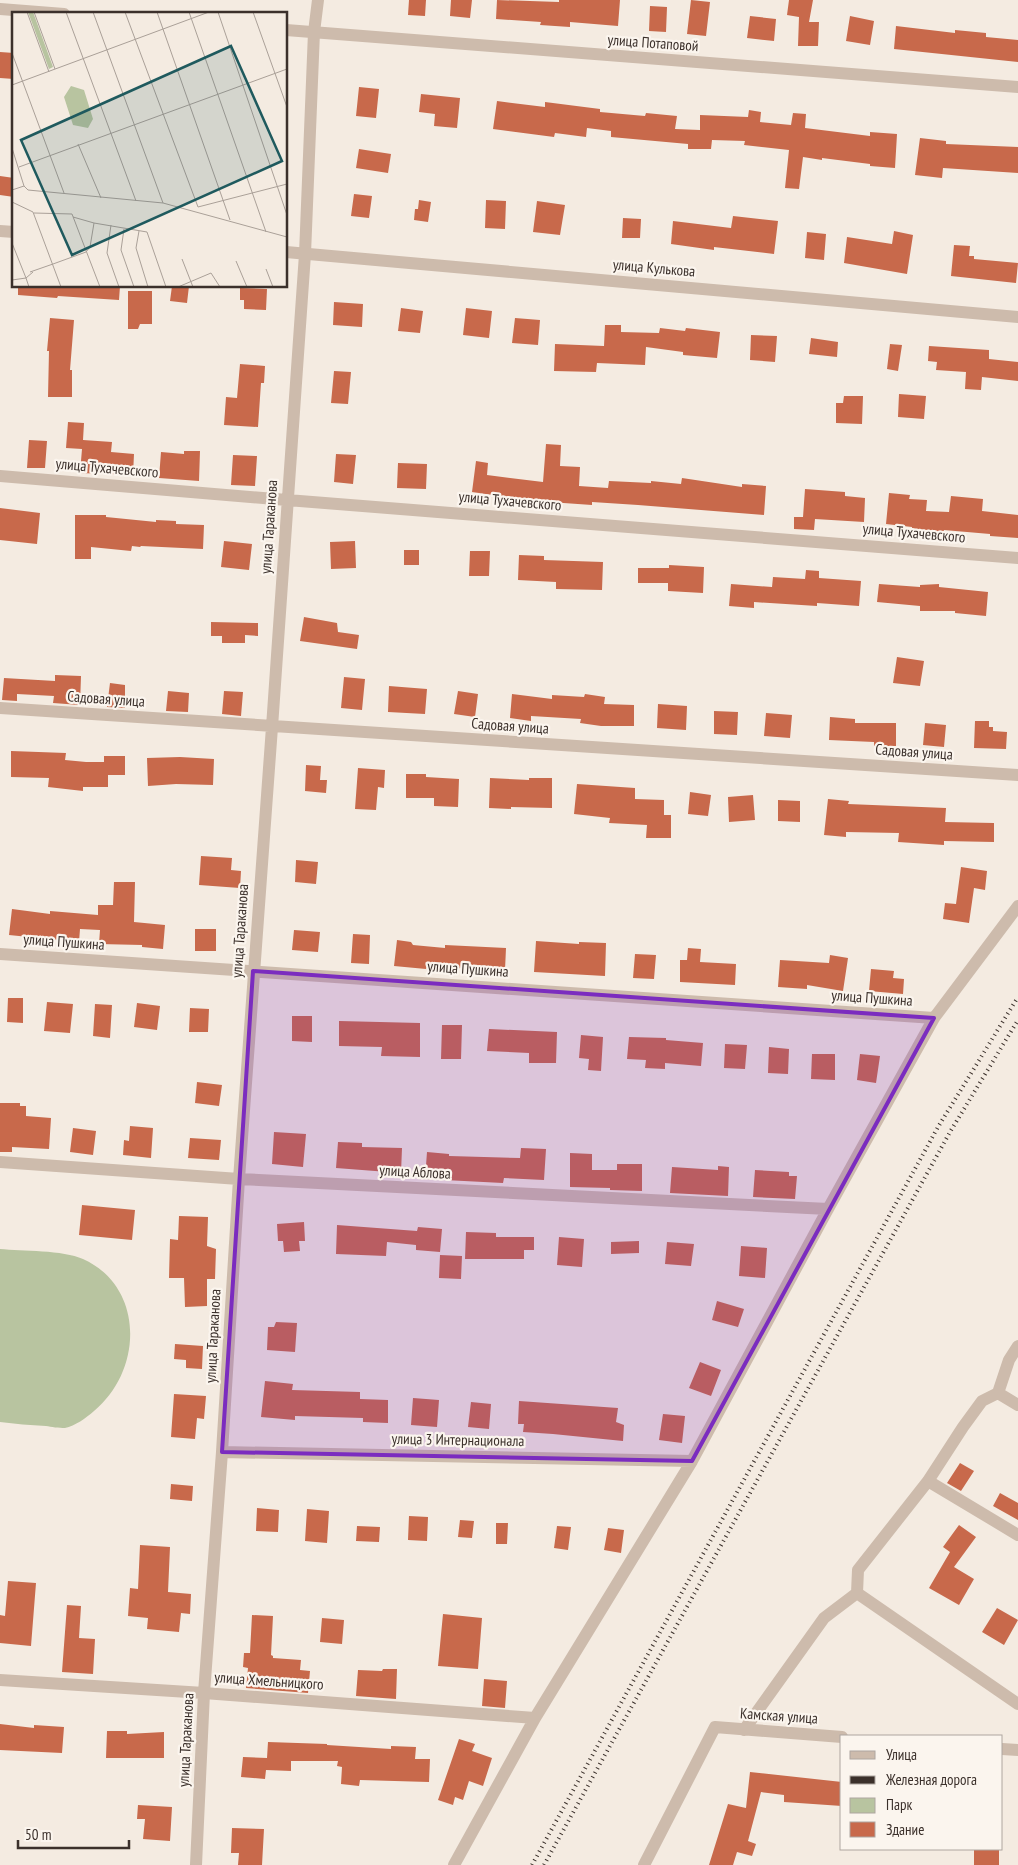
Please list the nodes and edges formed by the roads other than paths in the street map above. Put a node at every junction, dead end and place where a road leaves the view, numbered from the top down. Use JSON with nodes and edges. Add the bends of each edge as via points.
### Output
{"nodes":[{"id":1,"x":318,"y":0,"type":"edge"},
{"id":2,"x":0,"y":9,"type":"edge"},
{"id":3,"x":38,"y":12,"type":"edge"},
{"id":4,"x":288,"y":30,"type":"edge"},
{"id":5,"x":314,"y":32,"type":"junction"},
{"id":6,"x":1018,"y":88,"type":"edge"},
{"id":7,"x":288,"y":252,"type":"edge"},
{"id":8,"x":304,"y":254,"type":"junction"},
{"id":9,"x":1018,"y":317,"type":"edge"},
{"id":10,"x":0,"y":476,"type":"edge"},
{"id":11,"x":287,"y":500,"type":"junction"},
{"id":12,"x":1018,"y":558,"type":"edge"},
{"id":13,"x":0,"y":708,"type":"edge"},
{"id":14,"x":272,"y":727,"type":"junction"},
{"id":15,"x":1018,"y":775,"type":"edge"},
{"id":16,"x":1018,"y":906,"type":"edge"},
{"id":17,"x":0,"y":954,"type":"edge"},
{"id":18,"x":253,"y":971,"type":"junction"},
{"id":19,"x":934,"y":1018,"type":"junction"},
{"id":20,"x":0,"y":1162,"type":"edge"},
{"id":21,"x":239,"y":1179,"type":"junction"},
{"id":22,"x":828,"y":1209,"type":"junction"},
{"id":23,"x":1018,"y":1346,"type":"edge"},
{"id":24,"x":998,"y":1393,"type":"junction"},
{"id":25,"x":1018,"y":1405,"type":"edge"},
{"id":26,"x":222,"y":1452,"type":"junction"},
{"id":27,"x":692,"y":1461,"type":"junction"},
{"id":28,"x":928,"y":1481,"type":"junction"},
{"id":29,"x":1018,"y":1535,"type":"edge"},
{"id":30,"x":857,"y":1593,"type":"junction"},
{"id":31,"x":0,"y":1680,"type":"edge"},
{"id":32,"x":204,"y":1693,"type":"junction"},
{"id":33,"x":1018,"y":1704,"type":"edge"},
{"id":34,"x":535,"y":1718,"type":"junction"},
{"id":35,"x":744,"y":1730,"type":"junction"},
{"id":36,"x":840,"y":1737,"type":"edge"},
{"id":37,"x":1003,"y":1749,"type":"edge"},
{"id":38,"x":1018,"y":1750,"type":"edge"},
{"id":39,"x":196,"y":1865,"type":"edge"},
{"id":40,"x":454,"y":1865,"type":"edge"},
{"id":41,"x":644,"y":1865,"type":"edge"}],
"edges":[{"from":1,"to":5,"type":"street","name":"улица Тараканова"},
{"from":2,"to":3,"type":"street"},
{"from":4,"to":5,"type":"street","name":"улица Потаповой"},
{"from":5,"to":6,"type":"street","name":"улица Потаповой"},
{"from":5,"to":8,"type":"street","name":"улица Тараканова"},
{"from":7,"to":8,"type":"street","name":"улица Кулькова"},
{"from":8,"to":9,"type":"street","name":"улица Кулькова"},
{"from":8,"to":11,"type":"street","name":"улица Тараканова"},
{"from":10,"to":11,"type":"street","name":"улица Тухачевского"},
{"from":11,"to":12,"type":"street","name":"улица Тухачевского"},
{"from":11,"to":14,"type":"street","name":"улица Тараканова"},
{"from":13,"to":14,"type":"street","name":"Садовая улица"},
{"from":14,"to":15,"type":"street","name":"Садовая улица"},
{"from":14,"to":18,"type":"street","name":"улица Тараканова"},
{"from":16,"to":19,"type":"street"},
{"from":17,"to":18,"type":"street","name":"улица Пушкина"},
{"from":18,"to":19,"type":"street","name":"улица Пушкина"},
{"from":18,"to":21,"type":"street","name":"улица Тараканова"},
{"from":19,"to":22,"type":"street"},
{"from":20,"to":21,"type":"street","name":"улица Аблова"},
{"from":21,"to":22,"type":"street","name":"улица Аблова"},
{"from":21,"to":26,"type":"street","name":"улица Тараканова"},
{"from":22,"to":27,"type":"street"},
{"from":23,"to":24,"type":"street","via":[[1009,1360]]},
{"from":24,"to":25,"type":"street"},
{"from":24,"to":28,"type":"street","via":[[982,1401]]},
{"from":26,"to":27,"type":"street","name":"улица 3 Интернационала"},
{"from":26,"to":32,"type":"street","name":"улица Тараканова"},
{"from":27,"to":34,"type":"street"},
{"from":28,"to":29,"type":"street"},
{"from":28,"to":30,"type":"street","via":[[858,1570]]},
{"from":30,"to":33,"type":"street"},
{"from":30,"to":35,"type":"street","via":[[824,1618]]},
{"from":31,"to":32,"type":"street","name":"улица Хмельницкого"},
{"from":32,"to":34,"type":"street","name":"улица Хмельницкого"},
{"from":32,"to":39,"type":"street","name":"улица Тараканова"},
{"from":34,"to":40,"type":"street"},
{"from":35,"to":36,"type":"street","name":"Камская улица"},
{"from":35,"to":41,"type":"street","name":"Камская улица","via":[[715,1728]]},
{"from":37,"to":38,"type":"street"}]}
